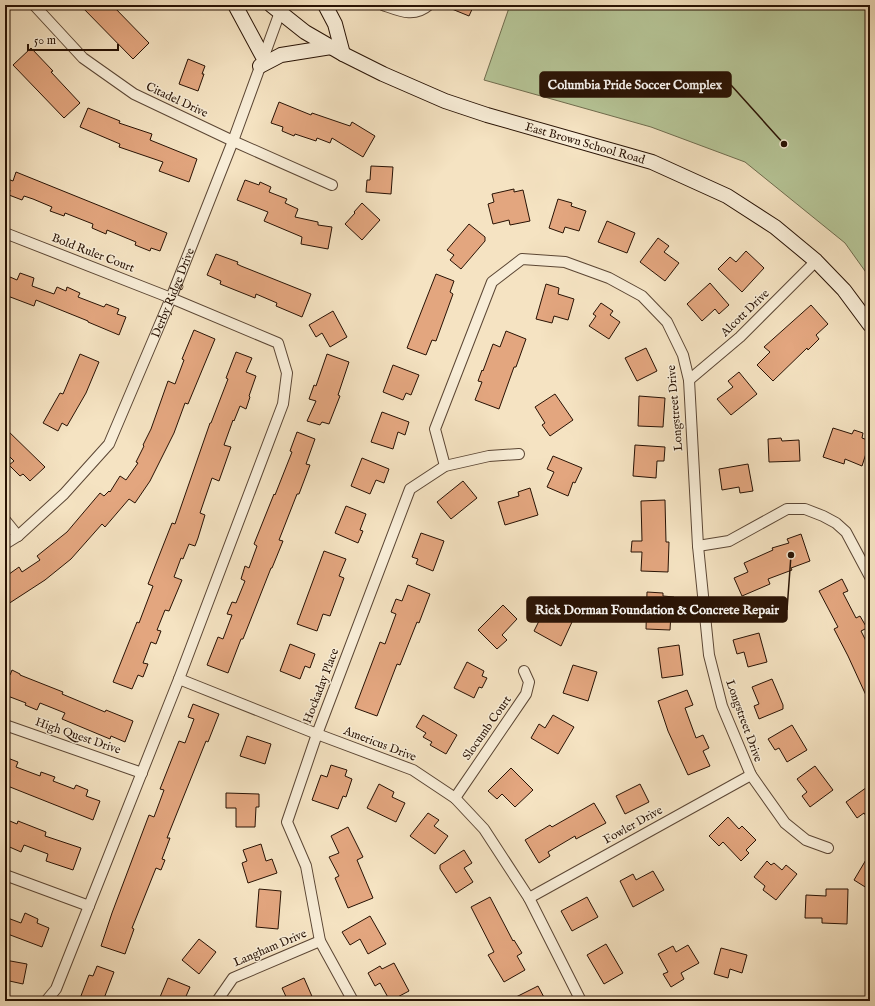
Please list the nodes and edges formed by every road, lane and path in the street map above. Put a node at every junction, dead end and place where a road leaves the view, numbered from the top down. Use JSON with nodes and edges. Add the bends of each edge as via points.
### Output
{"nodes":[{"id":1,"x":34,"y":5,"type":"edge"},
{"id":2,"x":235,"y":5,"type":"edge"},
{"id":3,"x":325,"y":5,"type":"edge"},
{"id":4,"x":383,"y":5,"type":"edge"},
{"id":5,"x":429,"y":5,"type":"edge"},
{"id":6,"x":278,"y":7,"type":"edge"},
{"id":7,"x":337,"y":51,"type":"junction"},
{"id":8,"x":262,"y":61,"type":"junction"},
{"id":9,"x":233,"y":141,"type":"junction"},
{"id":10,"x":332,"y":185,"type":"dead end"},
{"id":11,"x":5,"y":233,"type":"edge"},
{"id":12,"x":816,"y":261,"type":"junction"},
{"id":13,"x":171,"y":298,"type":"junction"},
{"id":14,"x":870,"y":325,"type":"edge"},
{"id":15,"x":689,"y":380,"type":"junction"},
{"id":16,"x":519,"y":454,"type":"dead end"},
{"id":17,"x":445,"y":466,"type":"junction"},
{"id":18,"x":5,"y":520,"type":"edge"},
{"id":19,"x":18,"y":536,"type":"junction"},
{"id":20,"x":5,"y":544,"type":"edge"},
{"id":21,"x":698,"y":546,"type":"junction"},
{"id":22,"x":870,"y":577,"type":"edge"},
{"id":23,"x":524,"y":671,"type":"dead end"},
{"id":24,"x":179,"y":679,"type":"junction"},
{"id":25,"x":5,"y":725,"type":"edge"},
{"id":26,"x":316,"y":734,"type":"junction"},
{"id":27,"x":142,"y":773,"type":"junction"},
{"id":28,"x":751,"y":775,"type":"junction"},
{"id":29,"x":455,"y":798,"type":"junction"},
{"id":30,"x":828,"y":848,"type":"dead end"},
{"id":31,"x":5,"y":875,"type":"edge"},
{"id":32,"x":529,"y":898,"type":"junction"},
{"id":33,"x":89,"y":906,"type":"junction"},
{"id":34,"x":320,"y":941,"type":"junction"},
{"id":35,"x":46,"y":1001,"type":"edge"},
{"id":36,"x":217,"y":1001,"type":"edge"},
{"id":37,"x":353,"y":1001,"type":"edge"},
{"id":38,"x":580,"y":1001,"type":"edge"}],
"edges":[{"from":1,"to":9,"type":"street","name":"Citadel Drive","via":[[83,58],[134,94]]},
{"from":2,"to":8,"type":"main road"},
{"from":3,"to":7,"type":"main road","via":[[335,24]]},
{"from":4,"to":5,"type":"street","via":[[416,13]]},
{"from":6,"to":7,"type":"main road","name":"East Brown School Road","via":[[305,32]]},
{"from":6,"to":8,"type":"street","name":"Derby Ridge Drive"},
{"from":7,"to":8,"type":"main road","via":[[281,55]]},
{"from":7,"to":12,"type":"main road","name":"East Brown School Road","via":[[445,101],[652,162],[727,196],[776,227]]},
{"from":8,"to":9,"type":"street","name":"Derby Ridge Drive"},
{"from":9,"to":10,"type":"street","name":"Citadel Drive"},
{"from":9,"to":13,"type":"street","name":"Derby Ridge Drive"},
{"from":11,"to":13,"type":"street","name":"Bold Ruler Court"},
{"from":12,"to":14,"type":"main road","name":"East Brown School Road","via":[[844,290]]},
{"from":12,"to":15,"type":"street","name":"Alcott Drive","via":[[740,337]]},
{"from":13,"to":19,"type":"street","name":"Derby Ridge Drive","via":[[108,444],[64,494]]},
{"from":13,"to":24,"type":"street","name":"Bold Ruler Court","via":[[278,343],[287,373],[283,404]]},
{"from":15,"to":17,"type":"street","name":"Longstreet Drive","via":[[683,355],[667,322],[642,296],[610,278],[565,262],[522,259],[492,282],[435,428]]},
{"from":15,"to":21,"type":"street","name":"Longstreet Drive"},
{"from":16,"to":17,"type":"street","name":"Hockaday Place","via":[[490,456]]},
{"from":17,"to":26,"type":"street","name":"Hockaday Place","via":[[410,489]]},
{"from":18,"to":19,"type":"street"},
{"from":19,"to":20,"type":"street","name":"Derby Ridge Drive"},
{"from":21,"to":22,"type":"street","via":[[728,541],[787,509],[805,509],[836,523],[846,532]]},
{"from":21,"to":28,"type":"street","name":"Longstreet Drive","via":[[709,655],[722,706]]},
{"from":23,"to":29,"type":"street","name":"Slocumb Court","via":[[529,682],[526,694]]},
{"from":24,"to":26,"type":"street","name":"Americus Drive"},
{"from":24,"to":27,"type":"street"},
{"from":25,"to":27,"type":"street","name":"High Quest Drive"},
{"from":26,"to":29,"type":"street","name":"Americus Drive","via":[[413,770]]},
{"from":26,"to":34,"type":"street","name":"Hockaday Place","via":[[287,822],[306,866]]},
{"from":27,"to":33,"type":"street"},
{"from":28,"to":30,"type":"street","name":"Longstreet Drive","via":[[785,823],[806,840]]},
{"from":28,"to":32,"type":"street","name":"Fowler Drive"},
{"from":29,"to":32,"type":"street","name":"Americus Drive","via":[[484,829]]},
{"from":31,"to":33,"type":"street"},
{"from":32,"to":38,"type":"street","name":"Americus Drive"},
{"from":33,"to":35,"type":"street","via":[[56,989]]},
{"from":34,"to":36,"type":"street","name":"Langham Drive","via":[[233,978]]},
{"from":34,"to":37,"type":"street","name":"Hockaday Place"}]}
